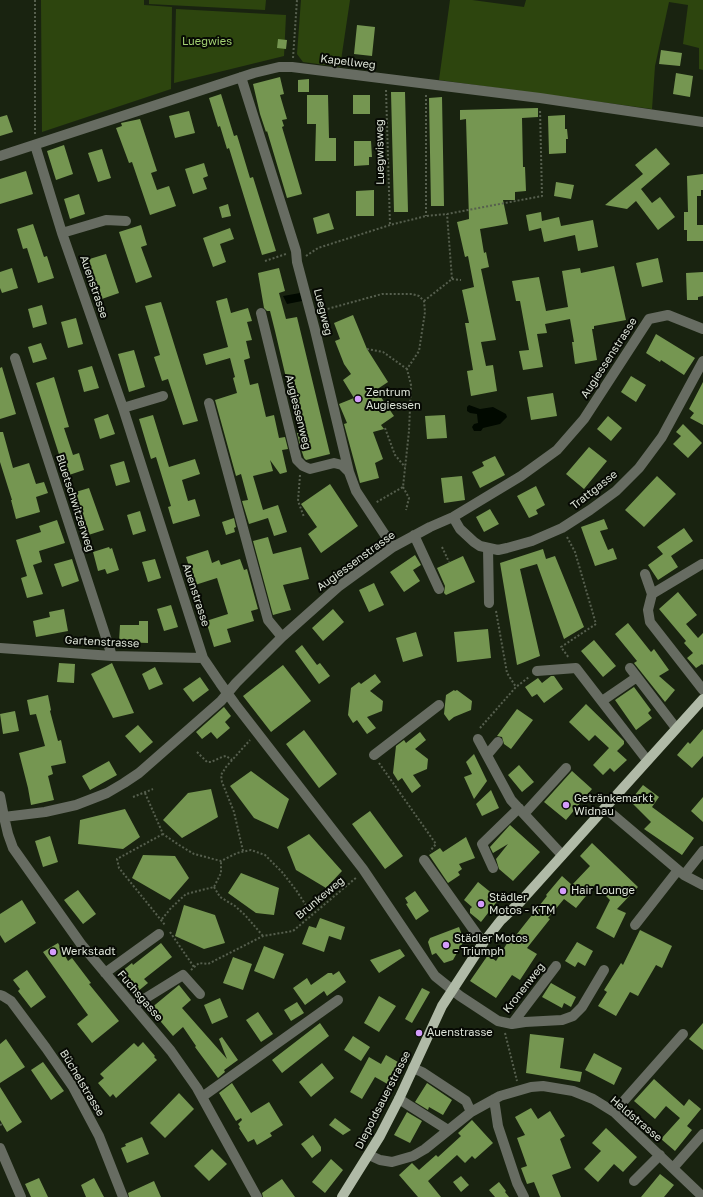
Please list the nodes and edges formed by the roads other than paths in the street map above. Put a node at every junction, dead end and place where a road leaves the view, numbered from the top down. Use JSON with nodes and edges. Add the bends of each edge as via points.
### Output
{"nodes":[{"id":1,"x":241,"y":77,"type":"junction"},
{"id":2,"x":703,"y":122,"type":"edge"},
{"id":3,"x":35,"y":145,"type":"junction"},
{"id":4,"x":0,"y":156,"type":"edge"},
{"id":5,"x":126,"y":221,"type":"dead end"},
{"id":6,"x":62,"y":233,"type":"junction"},
{"id":7,"x":261,"y":313,"type":"dead end"},
{"id":8,"x":703,"y":328,"type":"edge"},
{"id":9,"x":15,"y":358,"type":"dead end"},
{"id":10,"x":703,"y":360,"type":"edge"},
{"id":11,"x":163,"y":396,"type":"dead end"},
{"id":12,"x":208,"y":403,"type":"dead end"},
{"id":13,"x":123,"y":408,"type":"junction"},
{"id":14,"x":349,"y":472,"type":"junction"},
{"id":15,"x":453,"y":517,"type":"junction"},
{"id":16,"x":414,"y":536,"type":"junction"},
{"id":17,"x":393,"y":547,"type":"junction"},
{"id":18,"x":488,"y":548,"type":"junction"},
{"id":19,"x":702,"y":564,"type":"dead end"},
{"id":20,"x":645,"y":574,"type":"dead end"},
{"id":21,"x":439,"y":589,"type":"dead end"},
{"id":22,"x":652,"y":594,"type":"junction"},
{"id":23,"x":489,"y":603,"type":"road end"},
{"id":24,"x":282,"y":638,"type":"junction"},
{"id":25,"x":0,"y":648,"type":"edge"},
{"id":26,"x":112,"y":656,"type":"junction"},
{"id":27,"x":203,"y":658,"type":"junction"},
{"id":28,"x":630,"y":668,"type":"dead end"},
{"id":29,"x":537,"y":671,"type":"road end"},
{"id":30,"x":637,"y":677,"type":"junction"},
{"id":31,"x":703,"y":690,"type":"edge"},
{"id":32,"x":228,"y":693,"type":"junction"},
{"id":33,"x":602,"y":701,"type":"junction"},
{"id":34,"x":701,"y":704,"type":"edge"},
{"id":35,"x":439,"y":705,"type":"dead end"},
{"id":36,"x":676,"y":728,"type":"junction"},
{"id":37,"x":478,"y":739,"type":"road end"},
{"id":38,"x":498,"y":742,"type":"dead end"},
{"id":39,"x":374,"y":755,"type":"road end"},
{"id":40,"x":487,"y":755,"type":"junction"},
{"id":41,"x":647,"y":760,"type":"junction"},
{"id":42,"x":566,"y":768,"type":"dead end"},
{"id":43,"x":0,"y":796,"type":"edge"},
{"id":44,"x":605,"y":808,"type":"junction"},
{"id":45,"x":521,"y":811,"type":"junction"},
{"id":46,"x":2,"y":817,"type":"edge"},
{"id":47,"x":703,"y":851,"type":"edge"},
{"id":48,"x":562,"y":855,"type":"junction"},
{"id":49,"x":424,"y":860,"type":"road end"},
{"id":50,"x":493,"y":868,"type":"dead end"},
{"id":51,"x":681,"y":872,"type":"junction"},
{"id":52,"x":703,"y":885,"type":"edge"},
{"id":53,"x":635,"y":925,"type":"dead end"},
{"id":54,"x":159,"y":934,"type":"dead end"},
{"id":55,"x":483,"y":943,"type":"junction"},
{"id":56,"x":556,"y":966,"type":"dead end"},
{"id":57,"x":604,"y":970,"type":"dead end"},
{"id":58,"x":105,"y":973,"type":"junction"},
{"id":59,"x":452,"y":990,"type":"junction"},
{"id":60,"x":200,"y":994,"type":"dead end"},
{"id":61,"x":0,"y":995,"type":"edge"},
{"id":62,"x":338,"y":1000,"type":"dead end"},
{"id":63,"x":133,"y":1006,"type":"junction"},
{"id":64,"x":512,"y":1024,"type":"junction"},
{"id":65,"x":683,"y":1034,"type":"dead end"},
{"id":66,"x":413,"y":1068,"type":"junction"},
{"id":67,"x":202,"y":1097,"type":"junction"},
{"id":68,"x":399,"y":1099,"type":"junction"},
{"id":69,"x":494,"y":1099,"type":"junction"},
{"id":70,"x":471,"y":1112,"type":"junction"},
{"id":71,"x":614,"y":1112,"type":"junction"},
{"id":72,"x":448,"y":1130,"type":"junction"},
{"id":73,"x":703,"y":1134,"type":"edge"},
{"id":74,"x":0,"y":1148,"type":"edge"},
{"id":75,"x":369,"y":1155,"type":"junction"},
{"id":76,"x":660,"y":1155,"type":"junction"},
{"id":77,"x":674,"y":1168,"type":"junction"},
{"id":78,"x":634,"y":1182,"type":"dead end"},
{"id":79,"x":21,"y":1197,"type":"edge"},
{"id":80,"x":123,"y":1197,"type":"edge"},
{"id":81,"x":257,"y":1197,"type":"edge"},
{"id":82,"x":342,"y":1197,"type":"edge"},
{"id":83,"x":524,"y":1197,"type":"edge"},
{"id":84,"x":703,"y":1197,"type":"edge"}],
"edges":[{"from":1,"to":2,"type":"street","name":"Kapellweg","via":[[266,69],[292,67],[540,98]]},
{"from":1,"to":3,"type":"street","name":"Kapellweg"},
{"from":1,"to":14,"type":"street","name":"Luegweg","via":[[296,251]]},
{"from":3,"to":4,"type":"street","name":"Kapellweg"},
{"from":3,"to":6,"type":"street","name":"Auenstrasse"},
{"from":5,"to":6,"type":"street","via":[[106,220]]},
{"from":6,"to":13,"type":"street","name":"Auenstrasse"},
{"from":7,"to":14,"type":"street","name":"Augiessenweg","via":[[297,460],[310,469],[334,464],[342,465]]},
{"from":8,"to":15,"type":"street","name":"Augiessenstrasse","via":[[668,315],[649,319],[584,419],[558,450],[521,476]]},
{"from":9,"to":26,"type":"street","name":"Bluetschwitzerweg"},
{"from":10,"to":18,"type":"street","name":"Trattgasse","via":[[662,436],[639,468],[616,491],[562,528],[514,546],[498,550]]},
{"from":11,"to":13,"type":"street"},
{"from":12,"to":24,"type":"street","via":[[268,620]]},
{"from":13,"to":27,"type":"street","name":"Auenstrasse"},
{"from":14,"to":17,"type":"street","name":"Luegweg","via":[[356,491]]},
{"from":15,"to":16,"type":"street","name":"Augiessenstrasse"},
{"from":15,"to":18,"type":"street","name":"Trattgasse","via":[[460,529],[474,542]]},
{"from":16,"to":17,"type":"street","name":"Augiessenstrasse"},
{"from":16,"to":21,"type":"street"},
{"from":17,"to":24,"type":"street","name":"Augiessenstrasse","via":[[338,587]]},
{"from":18,"to":23,"type":"street"},
{"from":19,"to":22,"type":"street"},
{"from":20,"to":22,"type":"street"},
{"from":22,"to":31,"type":"street","via":[[648,610],[650,622]]},
{"from":24,"to":32,"type":"street","name":"Augiessenstrasse"},
{"from":25,"to":26,"type":"street","name":"Gartenstrasse"},
{"from":26,"to":27,"type":"street","name":"Gartenstrasse"},
{"from":27,"to":32,"type":"street","name":"Auenstrasse"},
{"from":28,"to":30,"type":"street"},
{"from":29,"to":33,"type":"street","via":[[576,668]]},
{"from":30,"to":33,"type":"street"},
{"from":30,"to":36,"type":"street"},
{"from":32,"to":46,"type":"street","name":"Augiessenstrasse","via":[[139,773],[107,793],[62,809]]},
{"from":32,"to":59,"type":"street","name":"Auenstrasse","via":[[363,869],[435,976]]},
{"from":33,"to":41,"type":"street"},
{"from":34,"to":36,"type":"main road","name":"Diepoldsauerstrasse"},
{"from":35,"to":39,"type":"street"},
{"from":36,"to":41,"type":"main road","name":"Diepoldsauerstrasse"},
{"from":37,"to":40,"type":"street"},
{"from":38,"to":40,"type":"street"},
{"from":40,"to":45,"type":"street","via":[[511,800]]},
{"from":41,"to":44,"type":"main road","name":"Diepoldsauerstrasse"},
{"from":42,"to":45,"type":"street"},
{"from":43,"to":46,"type":"street","name":"Fuchsgasse"},
{"from":44,"to":48,"type":"main road","name":"Diepoldsauerstrasse"},
{"from":44,"to":51,"type":"street"},
{"from":45,"to":48,"type":"street"},
{"from":45,"to":50,"type":"street","via":[[482,844]]},
{"from":46,"to":58,"type":"street","name":"Fuchsgasse","via":[[13,848],[81,944]]},
{"from":47,"to":51,"type":"street"},
{"from":48,"to":55,"type":"main road","name":"Diepoldsauerstrasse"},
{"from":49,"to":55,"type":"street"},
{"from":51,"to":52,"type":"street"},
{"from":51,"to":53,"type":"street"},
{"from":54,"to":58,"type":"street"},
{"from":55,"to":59,"type":"main road","name":"Diepoldsauerstrasse"},
{"from":56,"to":64,"type":"street","name":"Kronenweg"},
{"from":57,"to":64,"type":"street","via":[[582,1007],[573,1016],[562,1020]]},
{"from":58,"to":63,"type":"street","name":"Fuchsgasse"},
{"from":59,"to":64,"type":"street","name":"Auenstrasse","via":[[498,1021]]},
{"from":59,"to":66,"type":"main road","name":"Diepoldsauerstrasse"},
{"from":60,"to":63,"type":"street","via":[[183,975]]},
{"from":61,"to":80,"type":"street","name":"Büchelstrasse","via":[[11,1001],[73,1087],[99,1136]]},
{"from":62,"to":67,"type":"street"},
{"from":63,"to":67,"type":"street","name":"Fuchsgasse","via":[[171,1051]]},
{"from":65,"to":71,"type":"street"},
{"from":66,"to":68,"type":"main road","name":"Diepoldsauerstrasse"},
{"from":66,"to":70,"type":"street","via":[[466,1101]]},
{"from":67,"to":81,"type":"street","name":"Fuchsgasse"},
{"from":68,"to":72,"type":"street"},
{"from":68,"to":75,"type":"main road","name":"Diepoldsauerstrasse"},
{"from":69,"to":70,"type":"street","name":"Heldstrasse"},
{"from":69,"to":71,"type":"street","name":"Heldstrasse","via":[[531,1087],[543,1086],[573,1091]]},
{"from":69,"to":83,"type":"street","via":[[498,1126]]},
{"from":70,"to":72,"type":"street","name":"Heldstrasse"},
{"from":71,"to":76,"type":"street","name":"Heldstrasse"},
{"from":72,"to":75,"type":"street","name":"Heldstrasse","via":[[425,1149],[399,1161],[386,1162]]},
{"from":73,"to":77,"type":"street"},
{"from":74,"to":79,"type":"street"},
{"from":75,"to":82,"type":"main road","name":"Diepoldsauerstrasse"},
{"from":76,"to":77,"type":"street","name":"Heldstrasse"},
{"from":76,"to":78,"type":"street"},
{"from":77,"to":84,"type":"street","name":"Heldstrasse"}]}
